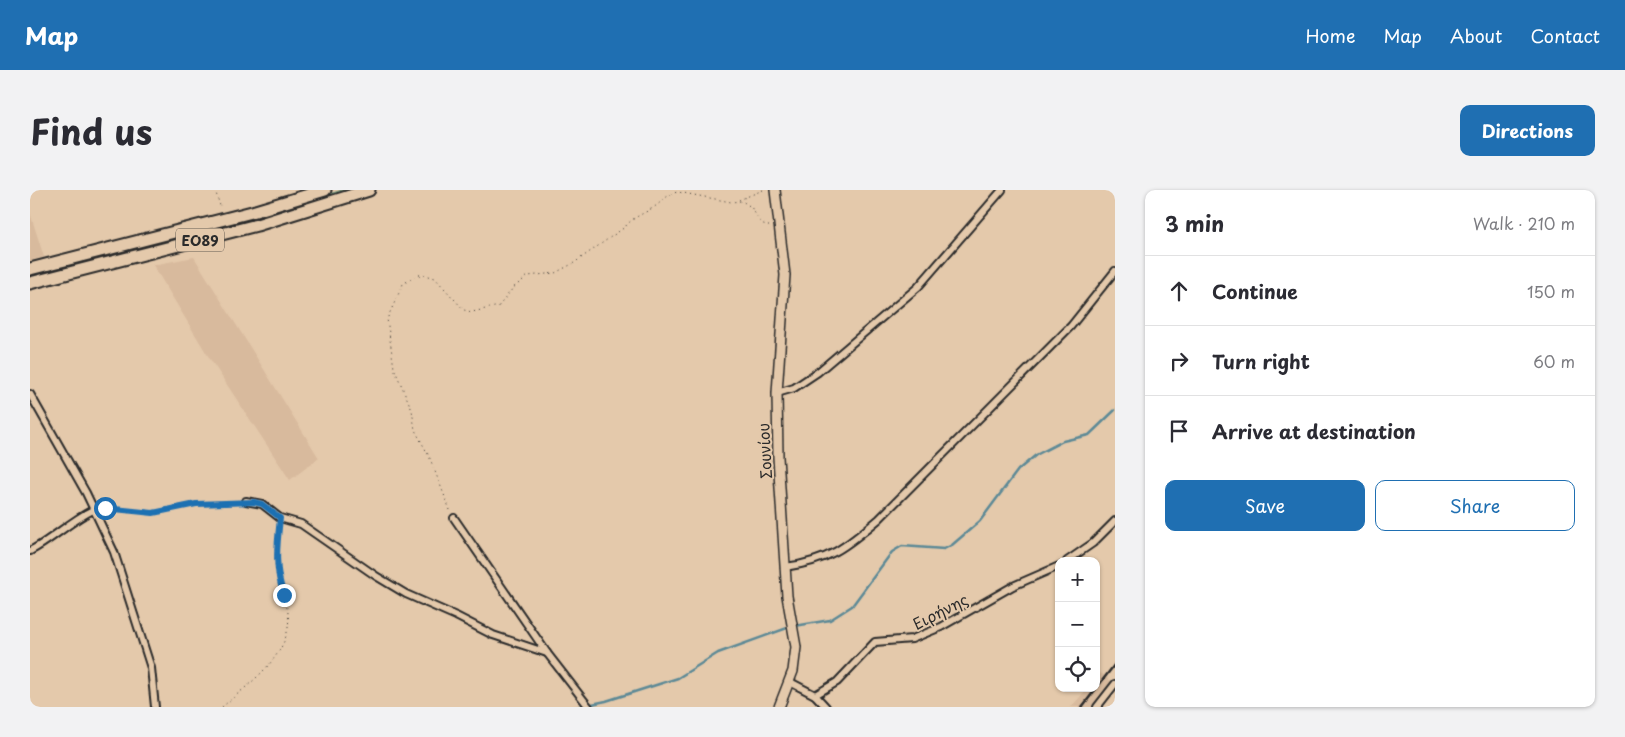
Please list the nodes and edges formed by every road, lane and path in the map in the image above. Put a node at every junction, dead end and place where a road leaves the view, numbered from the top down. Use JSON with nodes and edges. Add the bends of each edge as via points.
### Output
{"nodes":[{"id":1,"x":215,"y":190,"type":"edge"},
{"id":2,"x":325,"y":190,"type":"edge"},
{"id":3,"x":369,"y":190,"type":"edge"},
{"id":4,"x":764,"y":190,"type":"edge"},
{"id":5,"x":775,"y":190,"type":"edge"},
{"id":6,"x":1002,"y":190,"type":"edge"},
{"id":7,"x":738,"y":201,"type":"junction"},
{"id":8,"x":230,"y":218,"type":"junction"},
{"id":9,"x":780,"y":229,"type":"junction"},
{"id":10,"x":30,"y":269,"type":"edge"},
{"id":11,"x":1115,"y":270,"type":"edge"},
{"id":12,"x":30,"y":284,"type":"edge"},
{"id":13,"x":777,"y":393,"type":"junction"},
{"id":14,"x":30,"y":394,"type":"edge"},
{"id":15,"x":246,"y":501,"type":"joint"},
{"id":16,"x":93,"y":510,"type":"junction"},
{"id":17,"x":280,"y":518,"type":"junction"},
{"id":18,"x":454,"y":518,"type":"joint"},
{"id":19,"x":1115,"y":520,"type":"edge"},
{"id":20,"x":30,"y":550,"type":"edge"},
{"id":21,"x":1073,"y":557,"type":"edge"},
{"id":22,"x":785,"y":567,"type":"junction"},
{"id":23,"x":1055,"y":568,"type":"edge"},
{"id":24,"x":547,"y":653,"type":"junction"},
{"id":25,"x":790,"y":682,"type":"junction"},
{"id":26,"x":1115,"y":684,"type":"edge"},
{"id":27,"x":815,"y":695,"type":"junction"},
{"id":28,"x":155,"y":707,"type":"edge"},
{"id":29,"x":222,"y":707,"type":"edge"},
{"id":30,"x":589,"y":707,"type":"edge"},
{"id":31,"x":779,"y":707,"type":"edge"},
{"id":32,"x":826,"y":707,"type":"edge"},
{"id":33,"x":1096,"y":707,"type":"edge"}],
"edges":[{"from":1,"to":8,"type":"path","via":[[221,211]]},
{"from":2,"to":8,"type":"highway","number":"ΕΟ89"},
{"from":3,"to":12,"type":"highway","number":"ΕΟ89","via":[[257,225]]},
{"from":4,"to":7,"type":"path"},
{"from":5,"to":9,"type":"main road","name":"Σουνίου"},
{"from":6,"to":13,"type":"street","via":[[918,287],[818,372],[794,388]]},
{"from":7,"to":9,"type":"path","via":[[751,207],[761,222]]},
{"from":7,"to":18,"type":"path","via":[[686,192],[670,193],[574,263],[555,273],[528,276],[499,306],[472,312],[464,310],[435,278],[426,275],[418,274],[403,284],[387,319],[394,368],[412,410],[415,430]]},
{"from":8,"to":10,"type":"highway","number":"ΕΟ89"},
{"from":9,"to":13,"type":"main road","name":"Σουνίου","via":[[785,275]]},
{"from":11,"to":22,"type":"street","via":[[1071,326],[879,519],[830,556]]},
{"from":13,"to":22,"type":"main road","name":"Σουνίου"},
{"from":14,"to":16,"type":"street"},
{"from":15,"to":16,"type":"path","via":[[196,504],[153,513],[105,508]]},
{"from":15,"to":17,"type":"street","via":[[262,504]]},
{"from":16,"to":20,"type":"street"},
{"from":16,"to":28,"type":"street","via":[[114,552],[151,668]]},
{"from":17,"to":24,"type":"street","via":[[302,524],[406,594],[493,635]]},
{"from":17,"to":29,"type":"path","via":[[276,563],[288,614],[288,631],[273,660]]},
{"from":18,"to":24,"type":"street"},
{"from":19,"to":21,"type":"street","via":[[1093,544]]},
{"from":22,"to":25,"type":"main road","name":"Σουνίου","via":[[796,657]]},
{"from":23,"to":27,"type":"street","name":"Ειρήνης","via":[[1013,586],[942,627],[912,639],[875,642],[837,682]]},
{"from":24,"to":30,"type":"street"},
{"from":25,"to":27,"type":"street"},
{"from":25,"to":31,"type":"main road","name":"Σουνίου"},
{"from":26,"to":33,"type":"street"},
{"from":27,"to":32,"type":"street"}]}
